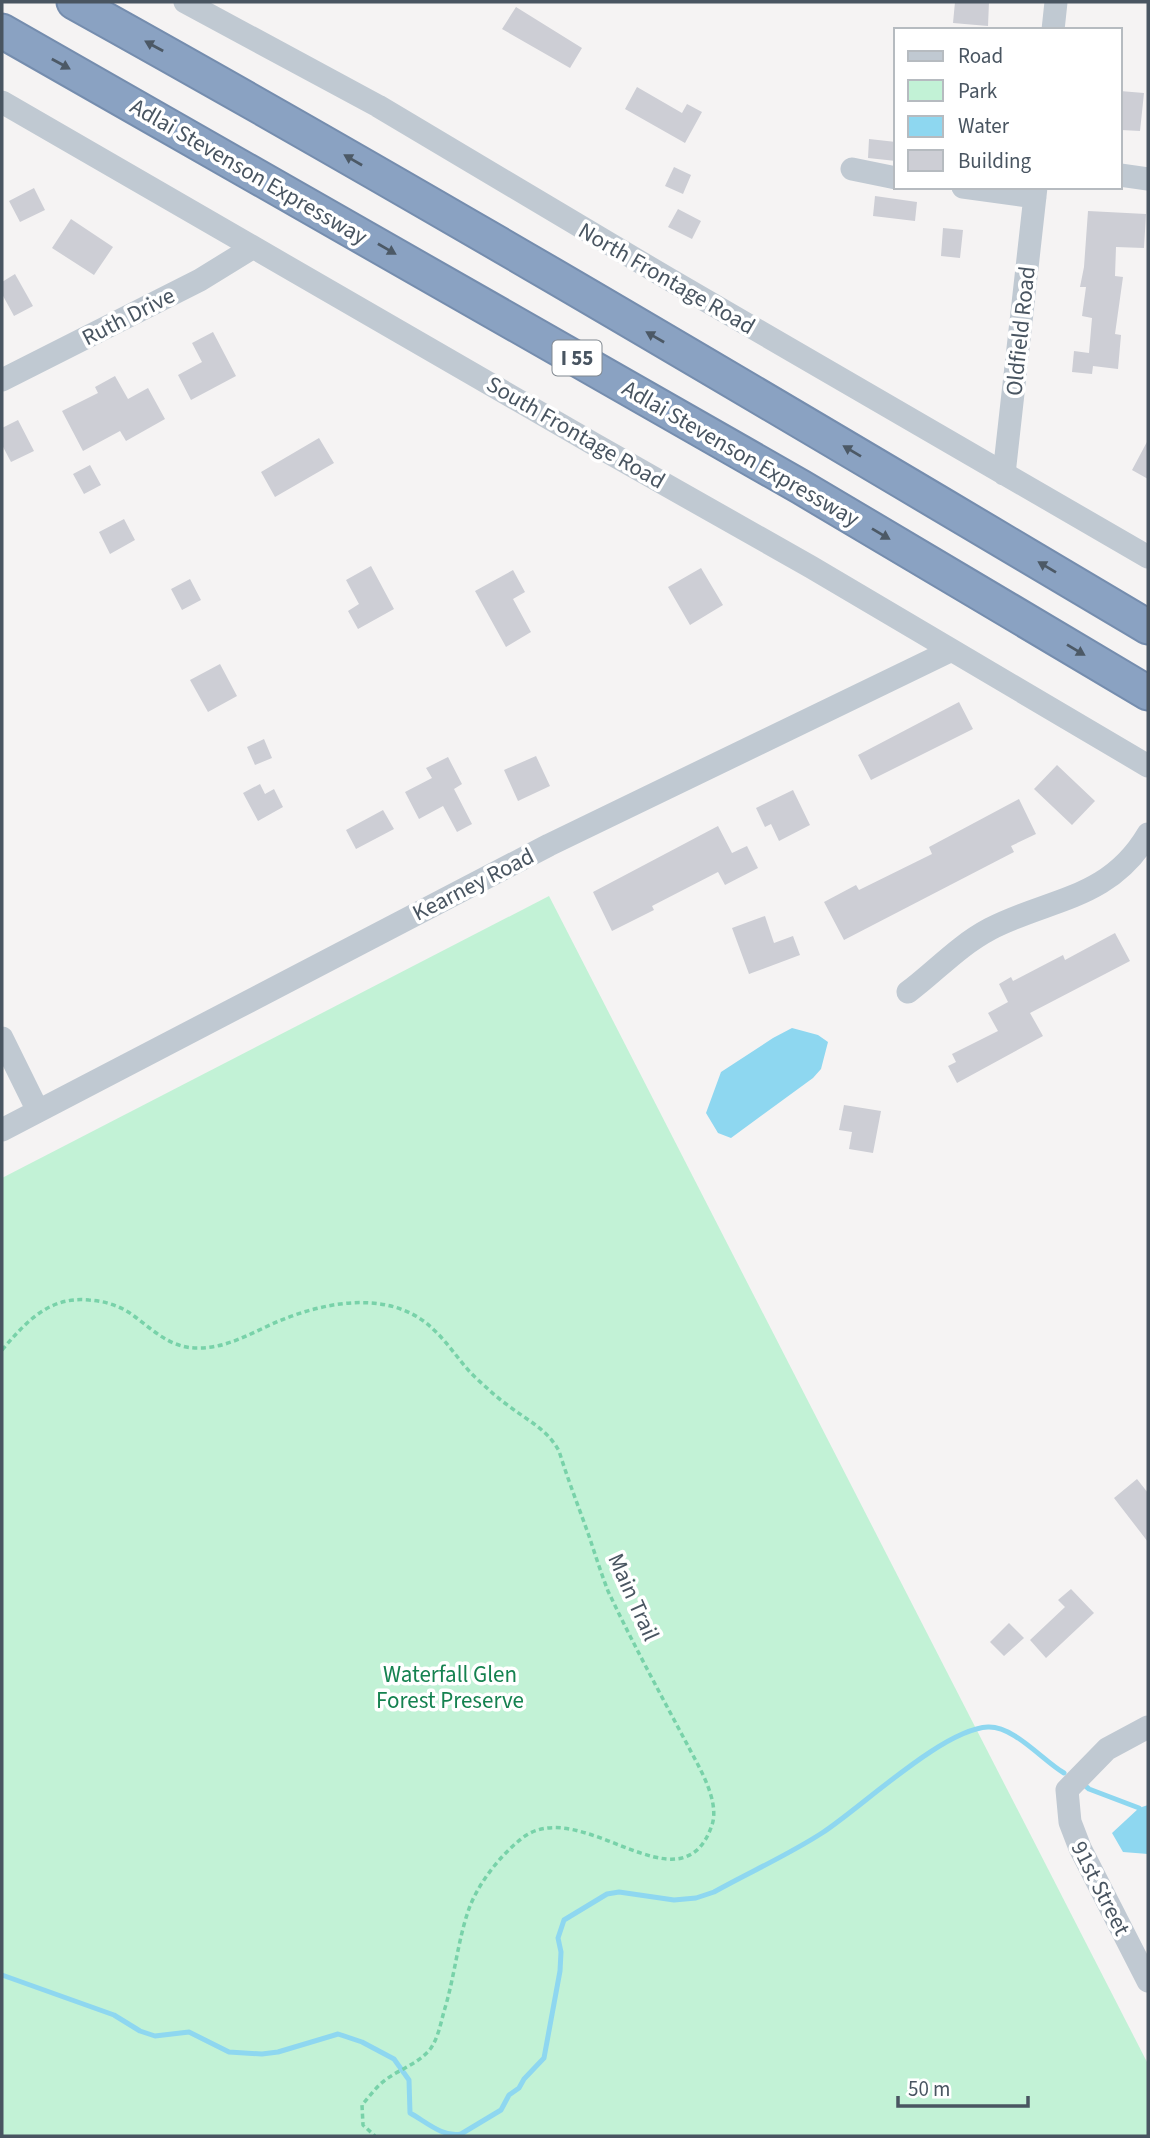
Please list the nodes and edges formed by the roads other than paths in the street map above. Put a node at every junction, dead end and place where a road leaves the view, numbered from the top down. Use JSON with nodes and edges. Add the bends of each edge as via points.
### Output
{"nodes":[{"id":1,"x":74,"y":2,"type":"edge"},
{"id":2,"x":185,"y":2,"type":"edge"},
{"id":3,"x":1056,"y":2,"type":"edge"},
{"id":4,"x":1053,"y":28,"type":"edge"},
{"id":5,"x":2,"y":30,"type":"edge"},
{"id":6,"x":2,"y":102,"type":"edge"},
{"id":7,"x":852,"y":169,"type":"dead end"},
{"id":8,"x":1122,"y":175,"type":"edge"},
{"id":9,"x":894,"y":178,"type":"edge"},
{"id":10,"x":1148,"y":179,"type":"edge"},
{"id":11,"x":992,"y":189,"type":"edge"},
{"id":12,"x":1035,"y":192,"type":"edge"},
{"id":13,"x":252,"y":247,"type":"junction"},
{"id":14,"x":2,"y":380,"type":"edge"},
{"id":15,"x":1004,"y":474,"type":"junction"},
{"id":16,"x":1148,"y":557,"type":"edge"},
{"id":17,"x":1148,"y":627,"type":"edge"},
{"id":18,"x":950,"y":651,"type":"junction"},
{"id":19,"x":1148,"y":693,"type":"edge"},
{"id":20,"x":1148,"y":766,"type":"edge"},
{"id":21,"x":1148,"y":834,"type":"edge"},
{"id":22,"x":908,"y":992,"type":"dead end"},
{"id":23,"x":2,"y":1038,"type":"edge"},
{"id":24,"x":38,"y":1111,"type":"junction"},
{"id":25,"x":2,"y":1130,"type":"edge"},
{"id":26,"x":1148,"y":1727,"type":"edge"},
{"id":27,"x":1148,"y":1981,"type":"edge"}],
"edges":[{"from":17,"to":1,"type":"highway","number":"I 55","one_way":true,"via":[[832,439]]},
{"from":2,"to":15,"type":"street","name":"North Frontage Road","via":[[378,106]]},
{"from":3,"to":4,"type":"street"},
{"from":5,"to":19,"type":"highway","name":"Adlai Stevenson Expressway","number":"I 55","one_way":true,"via":[[789,480]]},
{"from":6,"to":13,"type":"street","name":"South Frontage Road"},
{"from":7,"to":9,"type":"street"},
{"from":8,"to":10,"type":"street"},
{"from":11,"to":12,"type":"street"},
{"from":12,"to":15,"type":"street","name":"Oldfield Road"},
{"from":13,"to":14,"type":"street","name":"Ruth Drive","via":[[200,280]]},
{"from":13,"to":18,"type":"street","name":"South Frontage Road"},
{"from":15,"to":16,"type":"street","name":"North Frontage Road"},
{"from":18,"to":20,"type":"street","name":"South Frontage Road"},
{"from":18,"to":24,"type":"street","name":"Kearney Road","via":[[549,845]]},
{"from":21,"to":22,"type":"street","via":[[1131,858],[1102,883],[991,929],[943,960]]},
{"from":23,"to":24,"type":"street"},
{"from":24,"to":25,"type":"street","name":"Kearney Road"},
{"from":26,"to":27,"type":"street","name":"91st Street","via":[[1099,1755],[1068,1790],[1070,1822],[1080,1848]]}]}
